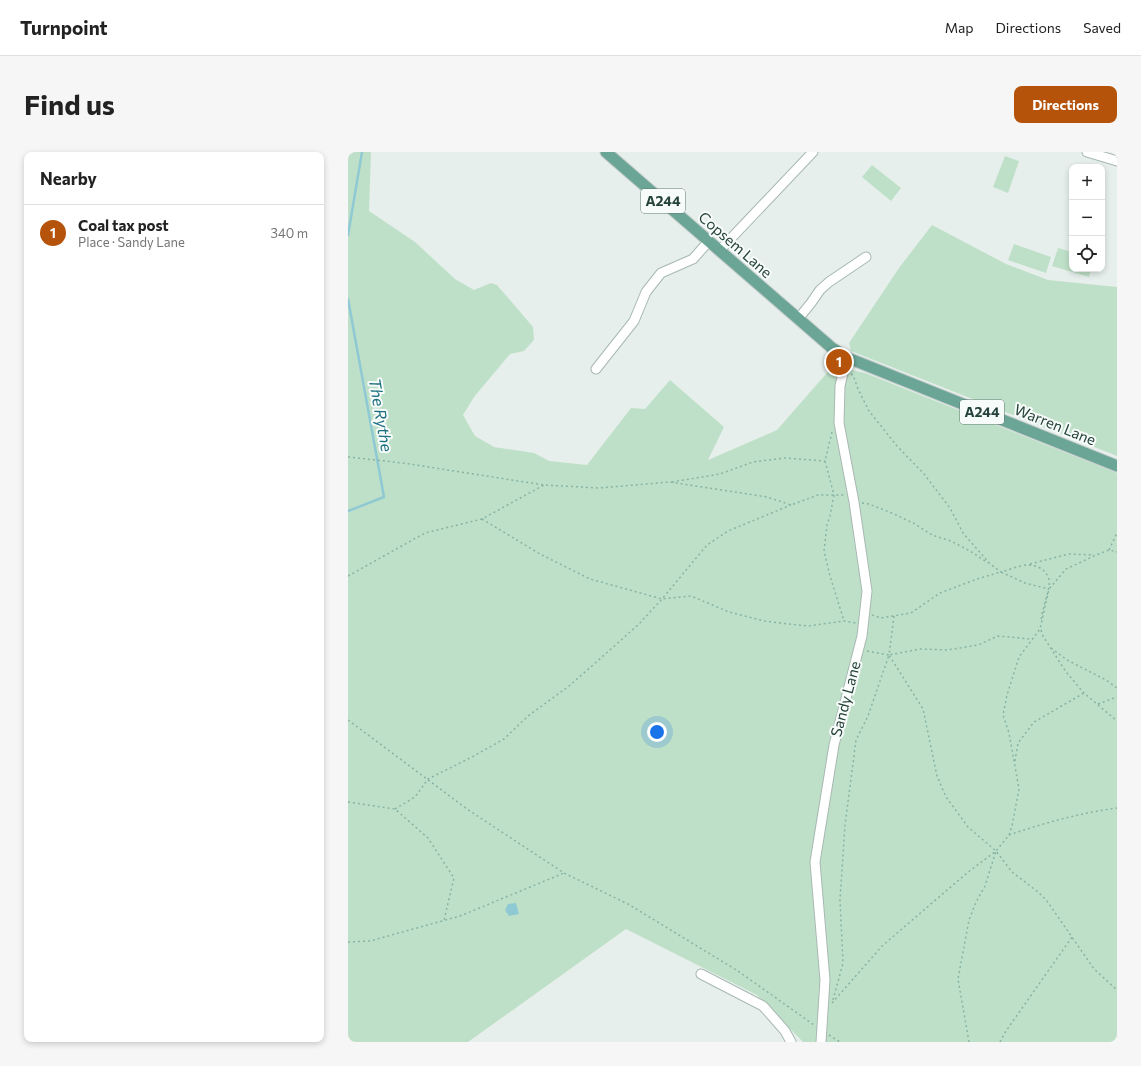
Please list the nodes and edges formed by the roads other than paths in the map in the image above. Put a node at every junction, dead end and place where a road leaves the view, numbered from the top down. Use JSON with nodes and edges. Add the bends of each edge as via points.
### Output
{"nodes":[{"id":1,"x":606,"y":152,"type":"edge"},
{"id":2,"x":812,"y":152,"type":"edge"},
{"id":3,"x":1087,"y":152,"type":"edge"},
{"id":4,"x":1117,"y":161,"type":"edge"},
{"id":5,"x":708,"y":242,"type":"junction"},
{"id":6,"x":719,"y":251,"type":"junction"},
{"id":7,"x":866,"y":257,"type":"dead end"},
{"id":8,"x":798,"y":319,"type":"junction"},
{"id":9,"x":848,"y":358,"type":"junction"},
{"id":10,"x":596,"y":369,"type":"dead end"},
{"id":11,"x":1117,"y":466,"type":"edge"},
{"id":12,"x":701,"y":974,"type":"dead end"},
{"id":13,"x":791,"y":1042,"type":"edge"},
{"id":14,"x":821,"y":1042,"type":"edge"}],
"edges":[{"from":1,"to":5,"type":"main road","name":"Copsem Lane","number":"A244"},
{"from":2,"to":6,"type":"street"},
{"from":3,"to":4,"type":"street"},
{"from":5,"to":6,"type":"main road","name":"Copsem Lane","number":"A244"},
{"from":5,"to":10,"type":"street","via":[[693,259],[661,273],[646,292],[634,322]]},
{"from":6,"to":8,"type":"main road","name":"Copsem Lane","number":"A244"},
{"from":7,"to":8,"type":"street","via":[[820,290]]},
{"from":8,"to":9,"type":"main road","name":"Copsem Lane","number":"A244"},
{"from":9,"to":11,"type":"main road","name":"Warren Lane","number":"A244"},
{"from":9,"to":14,"type":"street","name":"Sandy Lane","via":[[840,386],[839,423],[867,591],[859,649],[834,745],[815,862],[825,980]]},
{"from":12,"to":13,"type":"street","via":[[763,1006]]}]}
